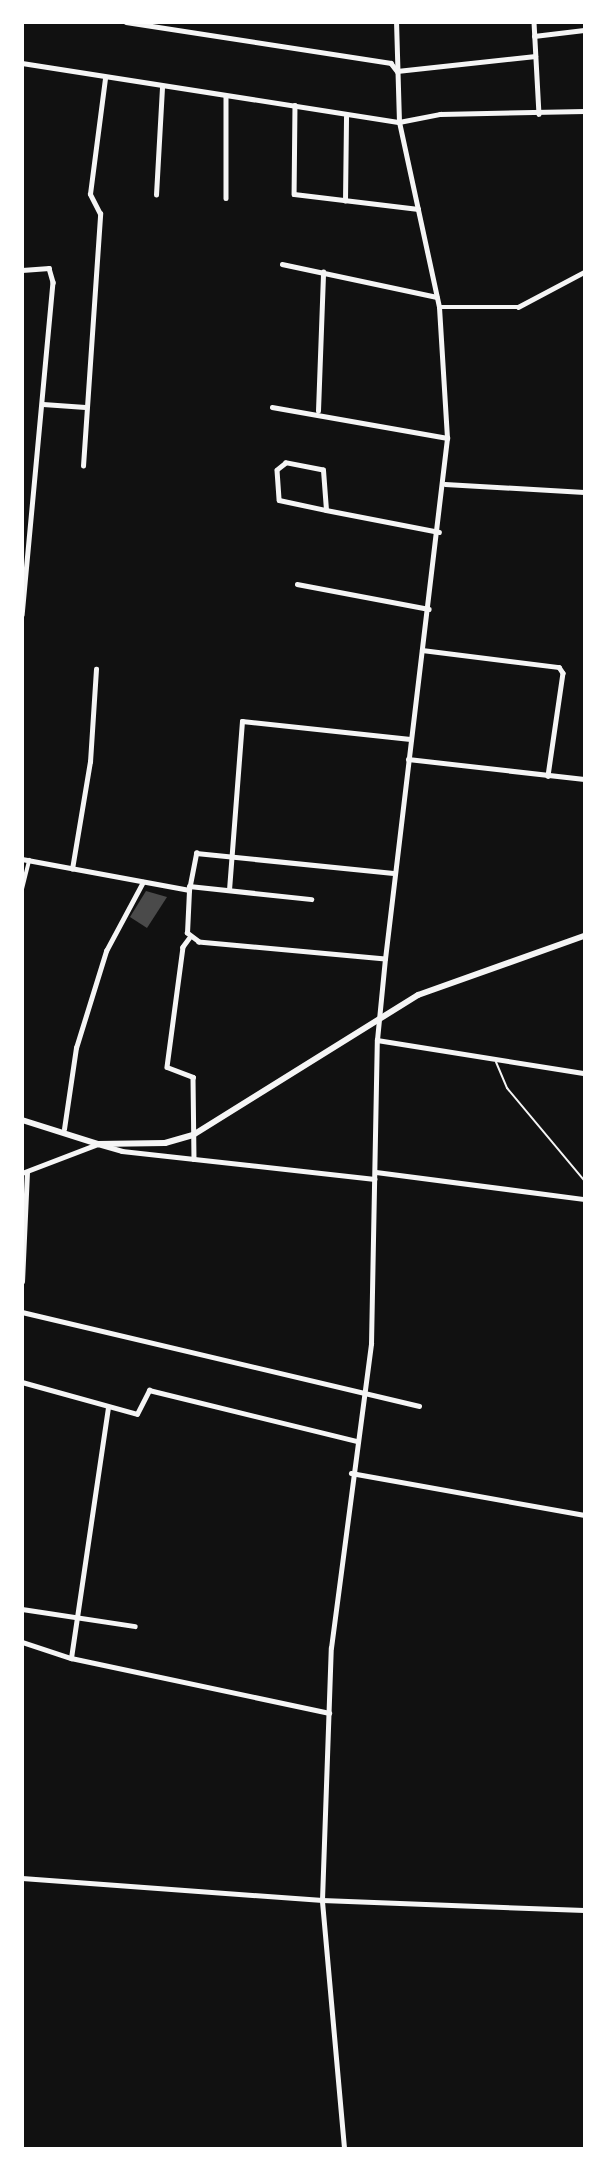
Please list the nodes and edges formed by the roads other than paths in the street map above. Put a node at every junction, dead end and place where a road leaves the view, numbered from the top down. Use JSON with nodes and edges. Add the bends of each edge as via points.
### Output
{"nodes":[{"id":1,"x":126,"y":22,"type":"edge"},
{"id":2,"x":396,"y":22,"type":"edge"},
{"id":3,"x":534,"y":22,"type":"edge"},
{"id":4,"x":585,"y":30,"type":"edge"},
{"id":5,"x":534,"y":36,"type":"junction"},
{"id":6,"x":535,"y":56,"type":"junction"},
{"id":7,"x":22,"y":63,"type":"edge"},
{"id":8,"x":397,"y":71,"type":"junction"},
{"id":9,"x":105,"y":78,"type":"junction"},
{"id":10,"x":162,"y":87,"type":"junction"},
{"id":11,"x":226,"y":96,"type":"junction"},
{"id":12,"x":295,"y":105,"type":"junction"},
{"id":13,"x":585,"y":111,"type":"edge"},
{"id":14,"x":539,"y":114,"type":"junction"},
{"id":15,"x":346,"y":117,"type":"junction"},
{"id":16,"x":399,"y":122,"type":"junction"},
{"id":17,"x":156,"y":195,"type":"dead end"},
{"id":18,"x":226,"y":198,"type":"dead end"},
{"id":19,"x":345,"y":201,"type":"junction"},
{"id":20,"x":417,"y":209,"type":"junction"},
{"id":21,"x":282,"y":264,"type":"dead end"},
{"id":22,"x":22,"y":270,"type":"edge"},
{"id":23,"x":323,"y":273,"type":"junction"},
{"id":24,"x":585,"y":273,"type":"edge"},
{"id":25,"x":437,"y":297,"type":"junction"},
{"id":26,"x":439,"y":307,"type":"junction"},
{"id":27,"x":43,"y":404,"type":"junction"},
{"id":28,"x":272,"y":406,"type":"dead end"},
{"id":29,"x":85,"y":407,"type":"junction"},
{"id":30,"x":318,"y":411,"type":"junction"},
{"id":31,"x":447,"y":438,"type":"junction"},
{"id":32,"x":83,"y":466,"type":"dead end"},
{"id":33,"x":445,"y":484,"type":"junction"},
{"id":34,"x":585,"y":492,"type":"edge"},
{"id":35,"x":326,"y":510,"type":"junction"},
{"id":36,"x":439,"y":532,"type":"junction"},
{"id":37,"x":297,"y":584,"type":"dead end"},
{"id":38,"x":429,"y":609,"type":"junction"},
{"id":39,"x":22,"y":615,"type":"edge"},
{"id":40,"x":422,"y":650,"type":"junction"},
{"id":41,"x":96,"y":669,"type":"dead end"},
{"id":42,"x":410,"y":739,"type":"junction"},
{"id":43,"x":408,"y":759,"type":"junction"},
{"id":44,"x":548,"y":776,"type":"junction"},
{"id":45,"x":585,"y":779,"type":"edge"},
{"id":46,"x":234,"y":858,"type":"junction"},
{"id":47,"x":22,"y":859,"type":"edge"},
{"id":48,"x":29,"y":860,"type":"junction"},
{"id":49,"x":72,"y":870,"type":"junction"},
{"id":50,"x":393,"y":873,"type":"junction"},
{"id":51,"x":143,"y":882,"type":"junction"},
{"id":52,"x":189,"y":888,"type":"junction"},
{"id":53,"x":22,"y":889,"type":"edge"},
{"id":54,"x":229,"y":890,"type":"junction"},
{"id":55,"x":311,"y":899,"type":"dead end"},
{"id":56,"x":191,"y":936,"type":"junction"},
{"id":57,"x":585,"y":936,"type":"edge"},
{"id":58,"x":385,"y":959,"type":"junction"},
{"id":59,"x":381,"y":1020,"type":"junction"},
{"id":60,"x":377,"y":1040,"type":"junction"},
{"id":61,"x":496,"y":1062,"type":"junction"},
{"id":62,"x":585,"y":1073,"type":"edge"},
{"id":63,"x":22,"y":1120,"type":"edge"},
{"id":64,"x":64,"y":1129,"type":"junction"},
{"id":65,"x":192,"y":1135,"type":"junction"},
{"id":66,"x":98,"y":1144,"type":"junction"},
{"id":67,"x":194,"y":1159,"type":"junction"},
{"id":68,"x":376,"y":1172,"type":"junction"},
{"id":69,"x":25,"y":1173,"type":"edge"},
{"id":70,"x":374,"y":1179,"type":"junction"},
{"id":71,"x":584,"y":1199,"type":"edge"},
{"id":72,"x":22,"y":1282,"type":"edge"},
{"id":73,"x":22,"y":1312,"type":"edge"},
{"id":74,"x":22,"y":1383,"type":"edge"},
{"id":75,"x":364,"y":1392,"type":"junction"},
{"id":76,"x":419,"y":1406,"type":"dead end"},
{"id":77,"x":108,"y":1408,"type":"junction"},
{"id":78,"x":356,"y":1441,"type":"junction"},
{"id":79,"x":351,"y":1473,"type":"junction"},
{"id":80,"x":585,"y":1515,"type":"edge"},
{"id":81,"x":22,"y":1609,"type":"edge"},
{"id":82,"x":76,"y":1617,"type":"junction"},
{"id":83,"x":135,"y":1626,"type":"dead end"},
{"id":84,"x":22,"y":1642,"type":"edge"},
{"id":85,"x":71,"y":1658,"type":"junction"},
{"id":86,"x":329,"y":1713,"type":"junction"},
{"id":87,"x":22,"y":1878,"type":"edge"},
{"id":88,"x":322,"y":1900,"type":"junction"},
{"id":89,"x":585,"y":1910,"type":"edge"},
{"id":90,"x":344,"y":2148,"type":"edge"}],
"edges":[{"from":1,"to":8,"type":"street","via":[[391,63]]},
{"from":2,"to":8,"type":"street"},
{"from":3,"to":5,"type":"street"},
{"from":4,"to":5,"type":"street"},
{"from":5,"to":6,"type":"street"},
{"from":6,"to":8,"type":"street"},
{"from":6,"to":14,"type":"street"},
{"from":7,"to":9,"type":"street"},
{"from":8,"to":16,"type":"street"},
{"from":9,"to":10,"type":"street"},
{"from":9,"to":29,"type":"street","via":[[90,194],[100,214]]},
{"from":10,"to":11,"type":"street"},
{"from":10,"to":17,"type":"street"},
{"from":11,"to":12,"type":"street"},
{"from":11,"to":18,"type":"street"},
{"from":12,"to":15,"type":"street"},
{"from":12,"to":19,"type":"street","via":[[294,194]]},
{"from":13,"to":14,"type":"street"},
{"from":14,"to":16,"type":"street","via":[[440,114]]},
{"from":15,"to":16,"type":"street"},
{"from":15,"to":19,"type":"street"},
{"from":16,"to":20,"type":"street"},
{"from":19,"to":20,"type":"street"},
{"from":20,"to":25,"type":"street"},
{"from":21,"to":23,"type":"street"},
{"from":22,"to":27,"type":"street","via":[[49,268],[52,282]]},
{"from":23,"to":25,"type":"street"},
{"from":23,"to":30,"type":"street"},
{"from":24,"to":26,"type":"street","via":[[518,307]]},
{"from":25,"to":26,"type":"street"},
{"from":26,"to":31,"type":"street"},
{"from":27,"to":29,"type":"street"},
{"from":27,"to":39,"type":"street"},
{"from":28,"to":30,"type":"street"},
{"from":29,"to":32,"type":"street"},
{"from":30,"to":31,"type":"street"},
{"from":31,"to":33,"type":"street"},
{"from":33,"to":34,"type":"street"},
{"from":33,"to":36,"type":"street"},
{"from":35,"to":35,"type":"street","via":[[279,500],[277,470],[286,463],[323,470]]},
{"from":35,"to":36,"type":"street"},
{"from":36,"to":38,"type":"street"},
{"from":37,"to":38,"type":"street"},
{"from":38,"to":40,"type":"street"},
{"from":40,"to":42,"type":"street"},
{"from":40,"to":44,"type":"street","via":[[559,667],[563,673]]},
{"from":41,"to":49,"type":"street","via":[[90,762]]},
{"from":42,"to":43,"type":"street"},
{"from":42,"to":46,"type":"street","via":[[242,721]]},
{"from":43,"to":44,"type":"street"},
{"from":43,"to":50,"type":"street"},
{"from":44,"to":45,"type":"street"},
{"from":46,"to":50,"type":"street"},
{"from":46,"to":52,"type":"street","via":[[196,853]]},
{"from":46,"to":54,"type":"street"},
{"from":47,"to":48,"type":"street"},
{"from":48,"to":49,"type":"street"},
{"from":48,"to":53,"type":"street"},
{"from":49,"to":51,"type":"street"},
{"from":50,"to":58,"type":"street"},
{"from":51,"to":52,"type":"street"},
{"from":51,"to":64,"type":"street","via":[[106,951],[76,1048]]},
{"from":52,"to":54,"type":"street"},
{"from":52,"to":56,"type":"street"},
{"from":54,"to":55,"type":"street"},
{"from":56,"to":58,"type":"street","via":[[199,942]]},
{"from":56,"to":65,"type":"street","via":[[183,947],[166,1067],[193,1077]]},
{"from":57,"to":59,"type":"street","via":[[437,986]]},
{"from":58,"to":59,"type":"street"},
{"from":59,"to":60,"type":"street"},
{"from":59,"to":65,"type":"street"},
{"from":60,"to":61,"type":"street"},
{"from":60,"to":68,"type":"street"},
{"from":61,"to":62,"type":"street"},
{"from":61,"to":71,"type":"lane","via":[[507,1088],[584,1180]]},
{"from":63,"to":64,"type":"street"},
{"from":64,"to":66,"type":"street"},
{"from":65,"to":66,"type":"street","via":[[145,1145]]},
{"from":65,"to":67,"type":"street"},
{"from":66,"to":67,"type":"street"},
{"from":66,"to":69,"type":"street"},
{"from":67,"to":70,"type":"street"},
{"from":68,"to":70,"type":"street"},
{"from":68,"to":71,"type":"street"},
{"from":69,"to":72,"type":"street"},
{"from":70,"to":75,"type":"street","via":[[370,1344]]},
{"from":73,"to":75,"type":"street"},
{"from":74,"to":77,"type":"street"},
{"from":75,"to":76,"type":"street"},
{"from":75,"to":78,"type":"street"},
{"from":77,"to":78,"type":"street","via":[[137,1414],[149,1389]]},
{"from":77,"to":82,"type":"street"},
{"from":78,"to":79,"type":"street"},
{"from":79,"to":80,"type":"street"},
{"from":79,"to":86,"type":"street"},
{"from":81,"to":82,"type":"street"},
{"from":82,"to":83,"type":"street"},
{"from":82,"to":85,"type":"street"},
{"from":84,"to":85,"type":"street"},
{"from":85,"to":86,"type":"street"},
{"from":86,"to":88,"type":"street"},
{"from":87,"to":88,"type":"street"},
{"from":88,"to":89,"type":"street"},
{"from":88,"to":90,"type":"street"}]}
